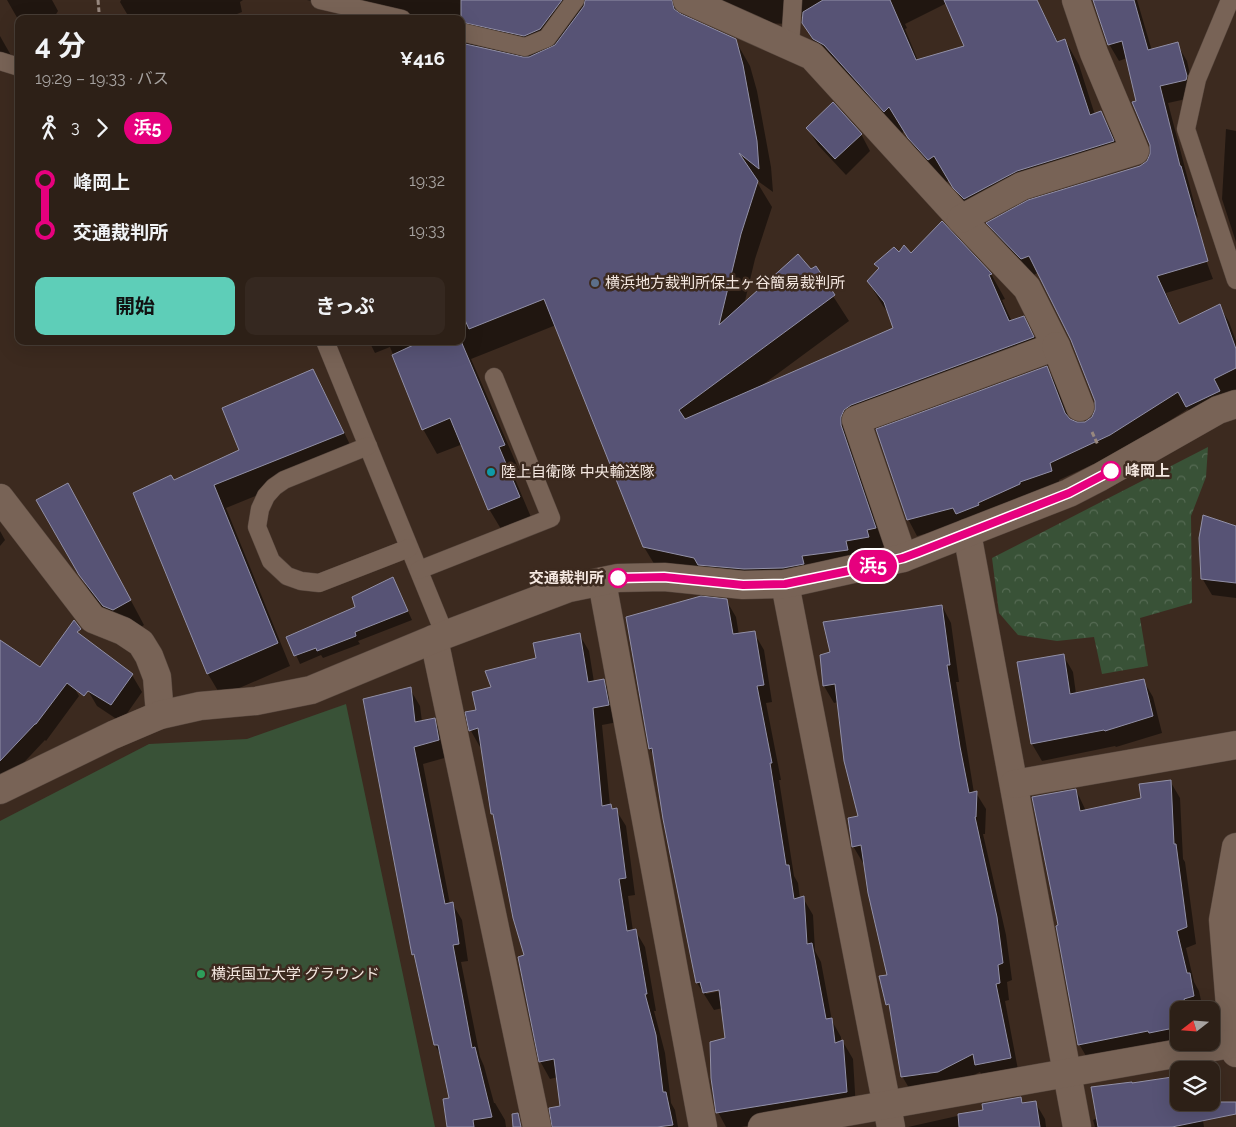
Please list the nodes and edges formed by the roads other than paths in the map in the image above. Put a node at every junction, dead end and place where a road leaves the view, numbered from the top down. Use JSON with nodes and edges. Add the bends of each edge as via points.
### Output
{"nodes":[{"id":1,"x":320,"y":0,"type":"edge"},
{"id":2,"x":575,"y":0,"type":"edge"},
{"id":3,"x":687,"y":0,"type":"edge"},
{"id":4,"x":793,"y":0,"type":"edge"},
{"id":5,"x":1076,"y":0,"type":"edge"},
{"id":6,"x":1230,"y":0,"type":"edge"},
{"id":7,"x":385,"y":15,"type":"edge"},
{"id":8,"x":465,"y":33,"type":"edge"},
{"id":9,"x":790,"y":46,"type":"junction"},
{"id":10,"x":0,"y":61,"type":"edge"},
{"id":11,"x":15,"y":66,"type":"edge"},
{"id":12,"x":961,"y":219,"type":"junction"},
{"id":13,"x":1236,"y":280,"type":"edge"},
{"id":14,"x":327,"y":345,"type":"edge"},
{"id":15,"x":1056,"y":346,"type":"junction"},
{"id":16,"x":494,"y":378,"type":"dead end"},
{"id":17,"x":1236,"y":404,"type":"edge"},
{"id":18,"x":1080,"y":407,"type":"dead end"},
{"id":19,"x":368,"y":446,"type":"junction"},
{"id":20,"x":0,"y":498,"type":"edge"},
{"id":21,"x":967,"y":533,"type":"junction"},
{"id":22,"x":409,"y":548,"type":"junction"},
{"id":23,"x":903,"y":558,"type":"junction"},
{"id":24,"x":419,"y":570,"type":"junction"},
{"id":25,"x":602,"y":582,"type":"junction"},
{"id":26,"x":785,"y":584,"type":"junction"},
{"id":27,"x":440,"y":637,"type":"junction"},
{"id":28,"x":160,"y":715,"type":"junction"},
{"id":29,"x":1236,"y":745,"type":"edge"},
{"id":30,"x":1014,"y":784,"type":"junction"},
{"id":31,"x":0,"y":790,"type":"edge"},
{"id":32,"x":1236,"y":846,"type":"edge"},
{"id":33,"x":1235,"y":1047,"type":"edge"},
{"id":34,"x":1068,"y":1073,"type":"junction"},
{"id":35,"x":889,"y":1116,"type":"edge"},
{"id":36,"x":537,"y":1127,"type":"edge"},
{"id":37,"x":703,"y":1127,"type":"edge"},
{"id":38,"x":762,"y":1127,"type":"edge"},
{"id":39,"x":1077,"y":1127,"type":"edge"}],
"edges":[{"from":1,"to":7,"type":"lane"},
{"from":2,"to":8,"type":"lane","via":[[548,38],[524,47]]},
{"from":3,"to":9,"type":"street"},
{"from":4,"to":9,"type":"lane"},
{"from":5,"to":12,"type":"street","via":[[1094,53],[1135,151],[1022,186]]},
{"from":6,"to":13,"type":"lane","via":[[1197,79],[1186,129]]},
{"from":9,"to":12,"type":"street","via":[[812,56]]},
{"from":10,"to":11,"type":"lane"},
{"from":12,"to":15,"type":"street","via":[[1027,288]]},
{"from":14,"to":19,"type":"lane"},
{"from":15,"to":18,"type":"street"},
{"from":15,"to":23,"type":"street","via":[[856,420]]},
{"from":16,"to":24,"type":"lane","via":[[551,518]]},
{"from":17,"to":21,"type":"street","via":[[1108,464],[1069,493]]},
{"from":19,"to":22,"type":"lane"},
{"from":19,"to":22,"type":"lane","via":[[284,480],[266,496],[257,526],[271,561],[286,576],[319,583]]},
{"from":20,"to":28,"type":"street","via":[[93,619],[123,631],[141,643],[157,677]]},
{"from":21,"to":23,"type":"street"},
{"from":21,"to":30,"type":"street"},
{"from":22,"to":24,"type":"lane"},
{"from":23,"to":26,"type":"street"},
{"from":24,"to":27,"type":"lane"},
{"from":25,"to":26,"type":"street","via":[[618,578],[664,577],[743,585]]},
{"from":25,"to":27,"type":"street","via":[[569,588]]},
{"from":25,"to":37,"type":"street"},
{"from":26,"to":35,"type":"street"},
{"from":27,"to":28,"type":"street","via":[[311,690]]},
{"from":27,"to":36,"type":"street"},
{"from":28,"to":31,"type":"street"},
{"from":29,"to":30,"type":"street"},
{"from":30,"to":34,"type":"street"},
{"from":32,"to":33,"type":"street","via":[[1223,920]]},
{"from":33,"to":34,"type":"street"},
{"from":34,"to":35,"type":"street"},
{"from":34,"to":39,"type":"street"},
{"from":35,"to":38,"type":"street"}]}
